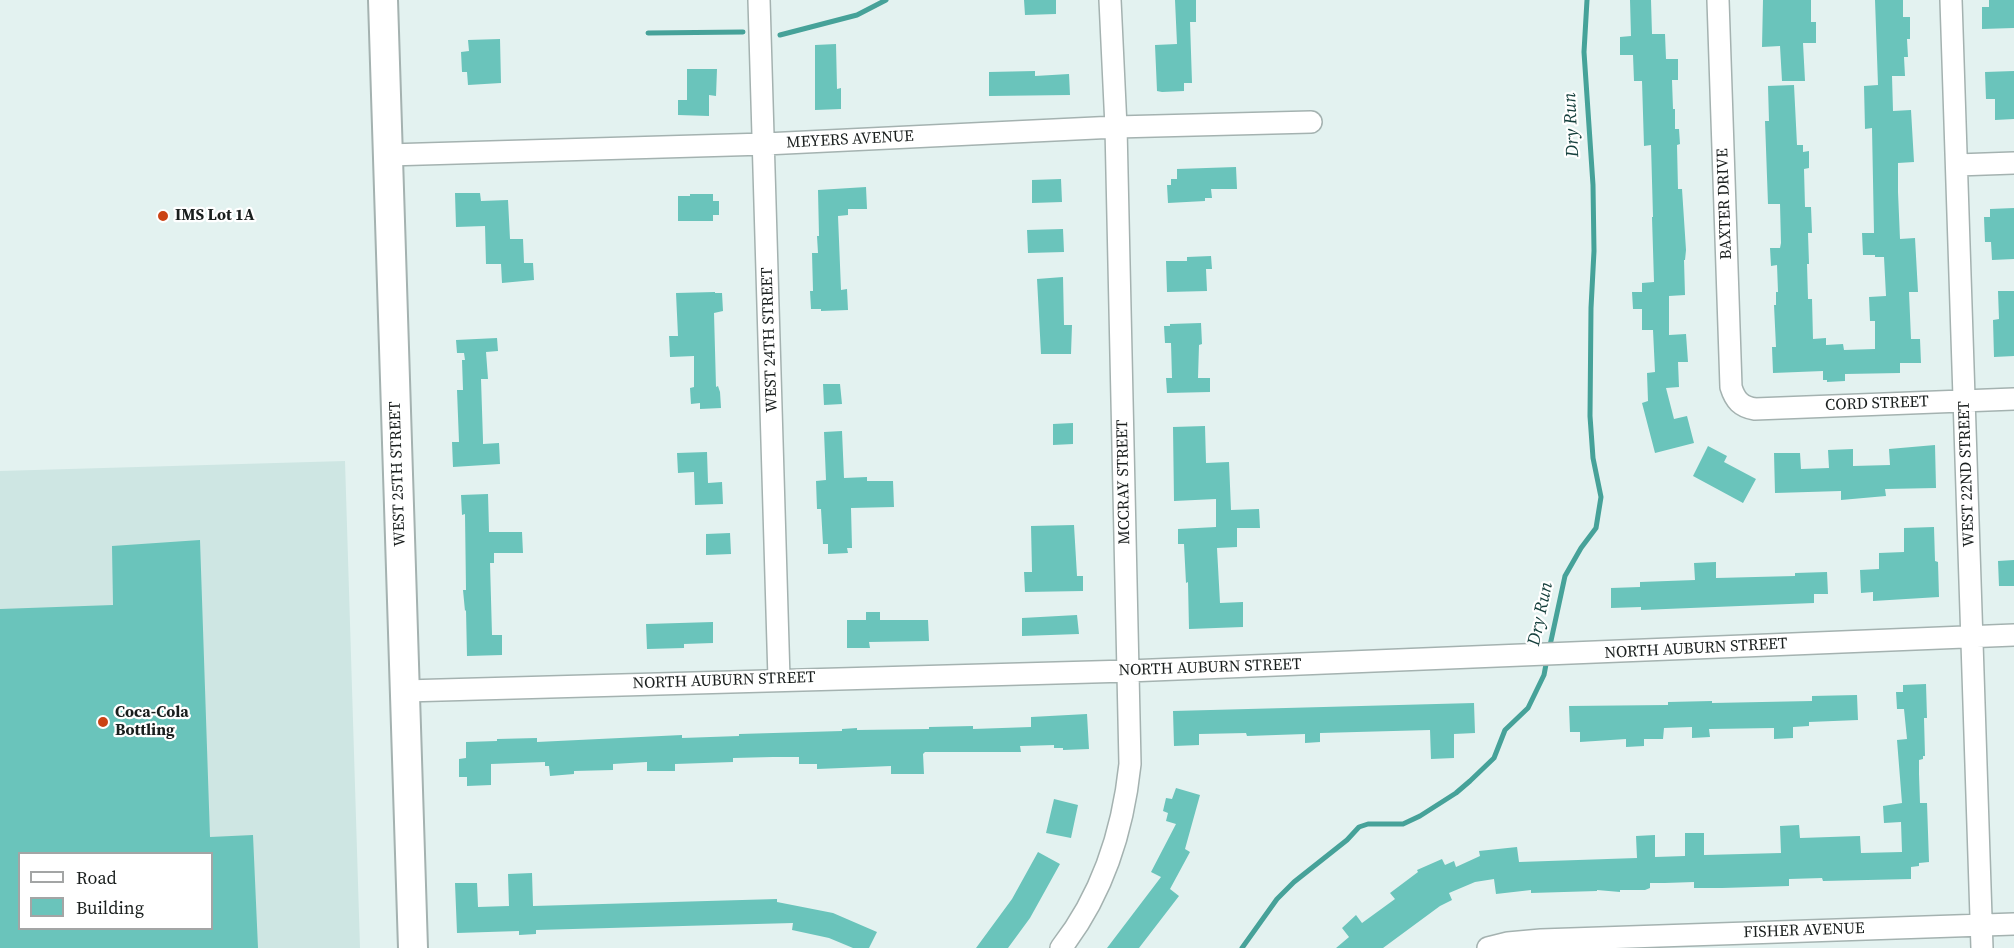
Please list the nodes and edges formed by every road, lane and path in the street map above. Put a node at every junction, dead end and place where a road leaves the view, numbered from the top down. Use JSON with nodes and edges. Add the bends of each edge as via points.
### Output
{"nodes":[{"id":1,"x":383,"y":0,"type":"edge"},
{"id":2,"x":759,"y":0,"type":"edge"},
{"id":3,"x":1110,"y":0,"type":"edge"},
{"id":4,"x":1718,"y":0,"type":"edge"},
{"id":5,"x":1951,"y":0,"type":"edge"},
{"id":6,"x":1311,"y":122,"type":"dead end"},
{"id":7,"x":1116,"y":127,"type":"junction"},
{"id":8,"x":765,"y":144,"type":"junction"},
{"id":9,"x":388,"y":155,"type":"junction"},
{"id":10,"x":2014,"y":163,"type":"edge"},
{"id":11,"x":1957,"y":165,"type":"junction"},
{"id":12,"x":2014,"y":399,"type":"edge"},
{"id":13,"x":1965,"y":401,"type":"junction"},
{"id":14,"x":1741,"y":404,"type":"joint"},
{"id":15,"x":2014,"y":635,"type":"edge"},
{"id":16,"x":1973,"y":636,"type":"junction"},
{"id":17,"x":1128,"y":671,"type":"junction"},
{"id":18,"x":779,"y":679,"type":"junction"},
{"id":19,"x":405,"y":691,"type":"junction"},
{"id":20,"x":2014,"y":924,"type":"edge"},
{"id":21,"x":1982,"y":925,"type":"junction"},
{"id":22,"x":413,"y":948,"type":"edge"},
{"id":23,"x":1061,"y":948,"type":"edge"},
{"id":24,"x":1488,"y":948,"type":"edge"},
{"id":25,"x":1982,"y":948,"type":"edge"}],
"edges":[{"from":1,"to":9,"type":"main road","name":"WEST 25TH STREET"},
{"from":2,"to":8,"type":"street","name":"WEST 24TH STREET"},
{"from":3,"to":7,"type":"street","name":"MCCRAY STREET"},
{"from":4,"to":14,"type":"street","name":"BAXTER DRIVE","via":[[1731,387]]},
{"from":5,"to":11,"type":"street","name":"WEST 22ND STREET"},
{"from":6,"to":7,"type":"street","name":"MEYERS AVENUE"},
{"from":7,"to":8,"type":"street","name":"MEYERS AVENUE"},
{"from":7,"to":17,"type":"street","name":"MCCRAY STREET"},
{"from":8,"to":9,"type":"street","name":"MEYERS AVENUE"},
{"from":8,"to":18,"type":"street","name":"WEST 24TH STREET"},
{"from":9,"to":19,"type":"main road","name":"WEST 25TH STREET"},
{"from":10,"to":11,"type":"street"},
{"from":11,"to":13,"type":"street","name":"WEST 22ND STREET"},
{"from":12,"to":13,"type":"street","name":"CORD STREET"},
{"from":13,"to":14,"type":"street","name":"CORD STREET","via":[[1755,409]]},
{"from":13,"to":16,"type":"street","name":"WEST 22ND STREET"},
{"from":15,"to":16,"type":"street","name":"NORTH AUBURN STREET"},
{"from":16,"to":17,"type":"street","name":"NORTH AUBURN STREET"},
{"from":16,"to":21,"type":"street","name":"WEST 22ND STREET"},
{"from":17,"to":18,"type":"street","name":"NORTH AUBURN STREET"},
{"from":17,"to":23,"type":"street","name":"MCCRAY STREET","via":[[1130,765],[1122,821],[1104,876]]},
{"from":18,"to":19,"type":"street","name":"NORTH AUBURN STREET"},
{"from":19,"to":22,"type":"main road","name":"WEST 25TH STREET"},
{"from":20,"to":21,"type":"street","name":"FISHER AVENUE"},
{"from":21,"to":24,"type":"street","name":"FISHER AVENUE","via":[[1541,940]]},
{"from":21,"to":25,"type":"street","name":"WEST 22ND STREET"}]}
